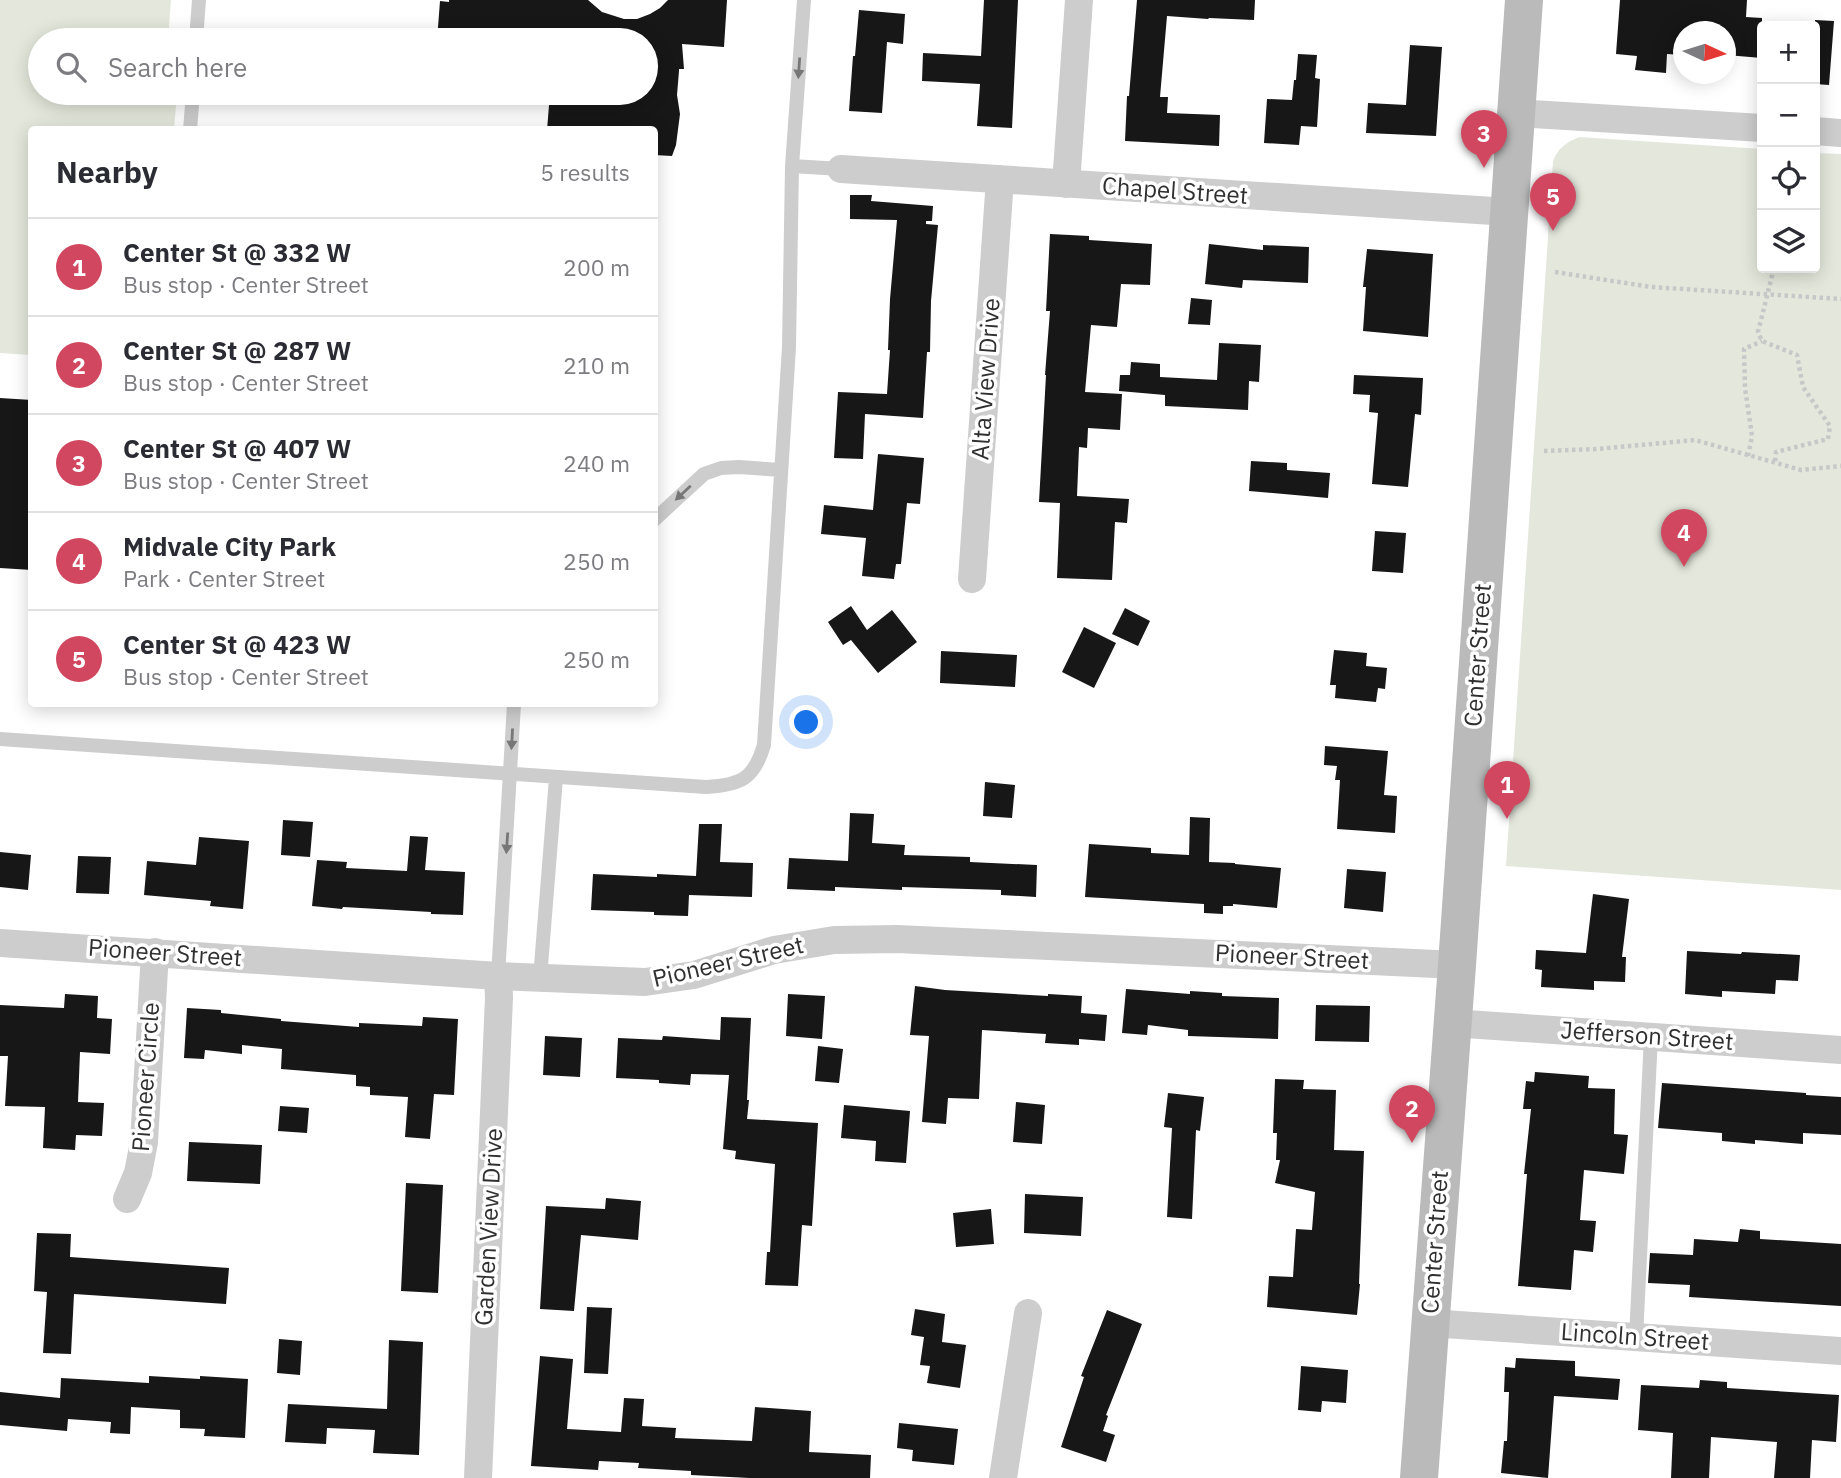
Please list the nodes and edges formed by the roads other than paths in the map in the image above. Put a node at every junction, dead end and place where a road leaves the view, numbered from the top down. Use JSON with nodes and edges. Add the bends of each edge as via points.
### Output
{"nodes":[{"id":1,"x":199,"y":0,"type":"edge"},
{"id":2,"x":804,"y":0,"type":"edge"},
{"id":3,"x":1079,"y":0,"type":"edge"},
{"id":4,"x":1524,"y":0,"type":"edge"},
{"id":5,"x":197,"y":28,"type":"edge"},
{"id":6,"x":192,"y":105,"type":"edge"},
{"id":7,"x":1516,"y":113,"type":"junction"},
{"id":8,"x":190,"y":126,"type":"edge"},
{"id":9,"x":1757,"y":128,"type":"edge"},
{"id":10,"x":1820,"y":131,"type":"edge"},
{"id":11,"x":1841,"y":133,"type":"edge"},
{"id":12,"x":792,"y":166,"type":"junction"},
{"id":13,"x":841,"y":169,"type":"joint"},
{"id":14,"x":1000,"y":180,"type":"junction"},
{"id":15,"x":1066,"y":184,"type":"junction"},
{"id":16,"x":1509,"y":212,"type":"junction"},
{"id":17,"x":781,"y":470,"type":"junction"},
{"id":18,"x":658,"y":516,"type":"edge"},
{"id":19,"x":972,"y":579,"type":"dead end"},
{"id":20,"x":514,"y":707,"type":"edge"},
{"id":21,"x":0,"y":739,"type":"edge"},
{"id":22,"x":511,"y":775,"type":"junction"},
{"id":23,"x":556,"y":778,"type":"junction"},
{"id":24,"x":0,"y":943,"type":"edge"},
{"id":25,"x":155,"y":953,"type":"junction"},
{"id":26,"x":1457,"y":965,"type":"junction"},
{"id":27,"x":498,"y":976,"type":"junction"},
{"id":28,"x":540,"y":978,"type":"junction"},
{"id":29,"x":1452,"y":1023,"type":"junction"},
{"id":30,"x":1651,"y":1037,"type":"junction"},
{"id":31,"x":1841,"y":1050,"type":"edge"},
{"id":32,"x":127,"y":1199,"type":"dead end"},
{"id":33,"x":1028,"y":1313,"type":"dead end"},
{"id":34,"x":1429,"y":1323,"type":"junction"},
{"id":35,"x":1636,"y":1337,"type":"junction"},
{"id":36,"x":1841,"y":1351,"type":"edge"},
{"id":37,"x":478,"y":1478,"type":"edge"},
{"id":38,"x":1003,"y":1478,"type":"edge"},
{"id":39,"x":1419,"y":1478,"type":"edge"}],
"edges":[{"from":1,"to":5,"type":"lane"},
{"from":2,"to":12,"type":"lane","one_way":true},
{"from":3,"to":15,"type":"street"},
{"from":4,"to":7,"type":"main road","name":"Center Street"},
{"from":6,"to":8,"type":"lane"},
{"from":7,"to":9,"type":"street"},
{"from":7,"to":16,"type":"main road","name":"Center Street"},
{"from":10,"to":11,"type":"street"},
{"from":12,"to":13,"type":"lane"},
{"from":12,"to":17,"type":"lane","via":[[789,346]]},
{"from":13,"to":14,"type":"street","name":"Chapel Street"},
{"from":14,"to":15,"type":"street","name":"Chapel Street"},
{"from":14,"to":19,"type":"street","name":"Alta View Drive"},
{"from":15,"to":16,"type":"street","name":"Chapel Street"},
{"from":16,"to":26,"type":"main road","name":"Center Street"},
{"from":17,"to":18,"type":"lane","one_way":true,"via":[[739,467],[704,474]]},
{"from":17,"to":23,"type":"lane","via":[[764,745],[758,764],[745,779],[726,786]]},
{"from":20,"to":22,"type":"lane","one_way":true},
{"from":21,"to":22,"type":"lane"},
{"from":22,"to":23,"type":"lane"},
{"from":22,"to":27,"type":"lane","one_way":true},
{"from":23,"to":28,"type":"lane"},
{"from":24,"to":25,"type":"street","name":"Pioneer Street"},
{"from":25,"to":27,"type":"street","name":"Pioneer Street"},
{"from":25,"to":32,"type":"street","name":"Pioneer Circle","via":[[144,1142]]},
{"from":26,"to":28,"type":"street","name":"Pioneer Street","via":[[897,939],[834,940],[774,950],[694,975],[645,982]]},
{"from":26,"to":29,"type":"main road","name":"Center Street"},
{"from":27,"to":28,"type":"street","name":"Pioneer Street"},
{"from":27,"to":37,"type":"street","name":"Garden View Drive"},
{"from":29,"to":30,"type":"street","name":"Jefferson Street"},
{"from":29,"to":34,"type":"main road","name":"Center Street"},
{"from":30,"to":31,"type":"street","name":"Jefferson Street"},
{"from":30,"to":35,"type":"lane"},
{"from":33,"to":38,"type":"street"},
{"from":34,"to":35,"type":"street","name":"Lincoln Street"},
{"from":34,"to":39,"type":"main road","name":"Center Street"},
{"from":35,"to":36,"type":"street","name":"Lincoln Street"}]}
